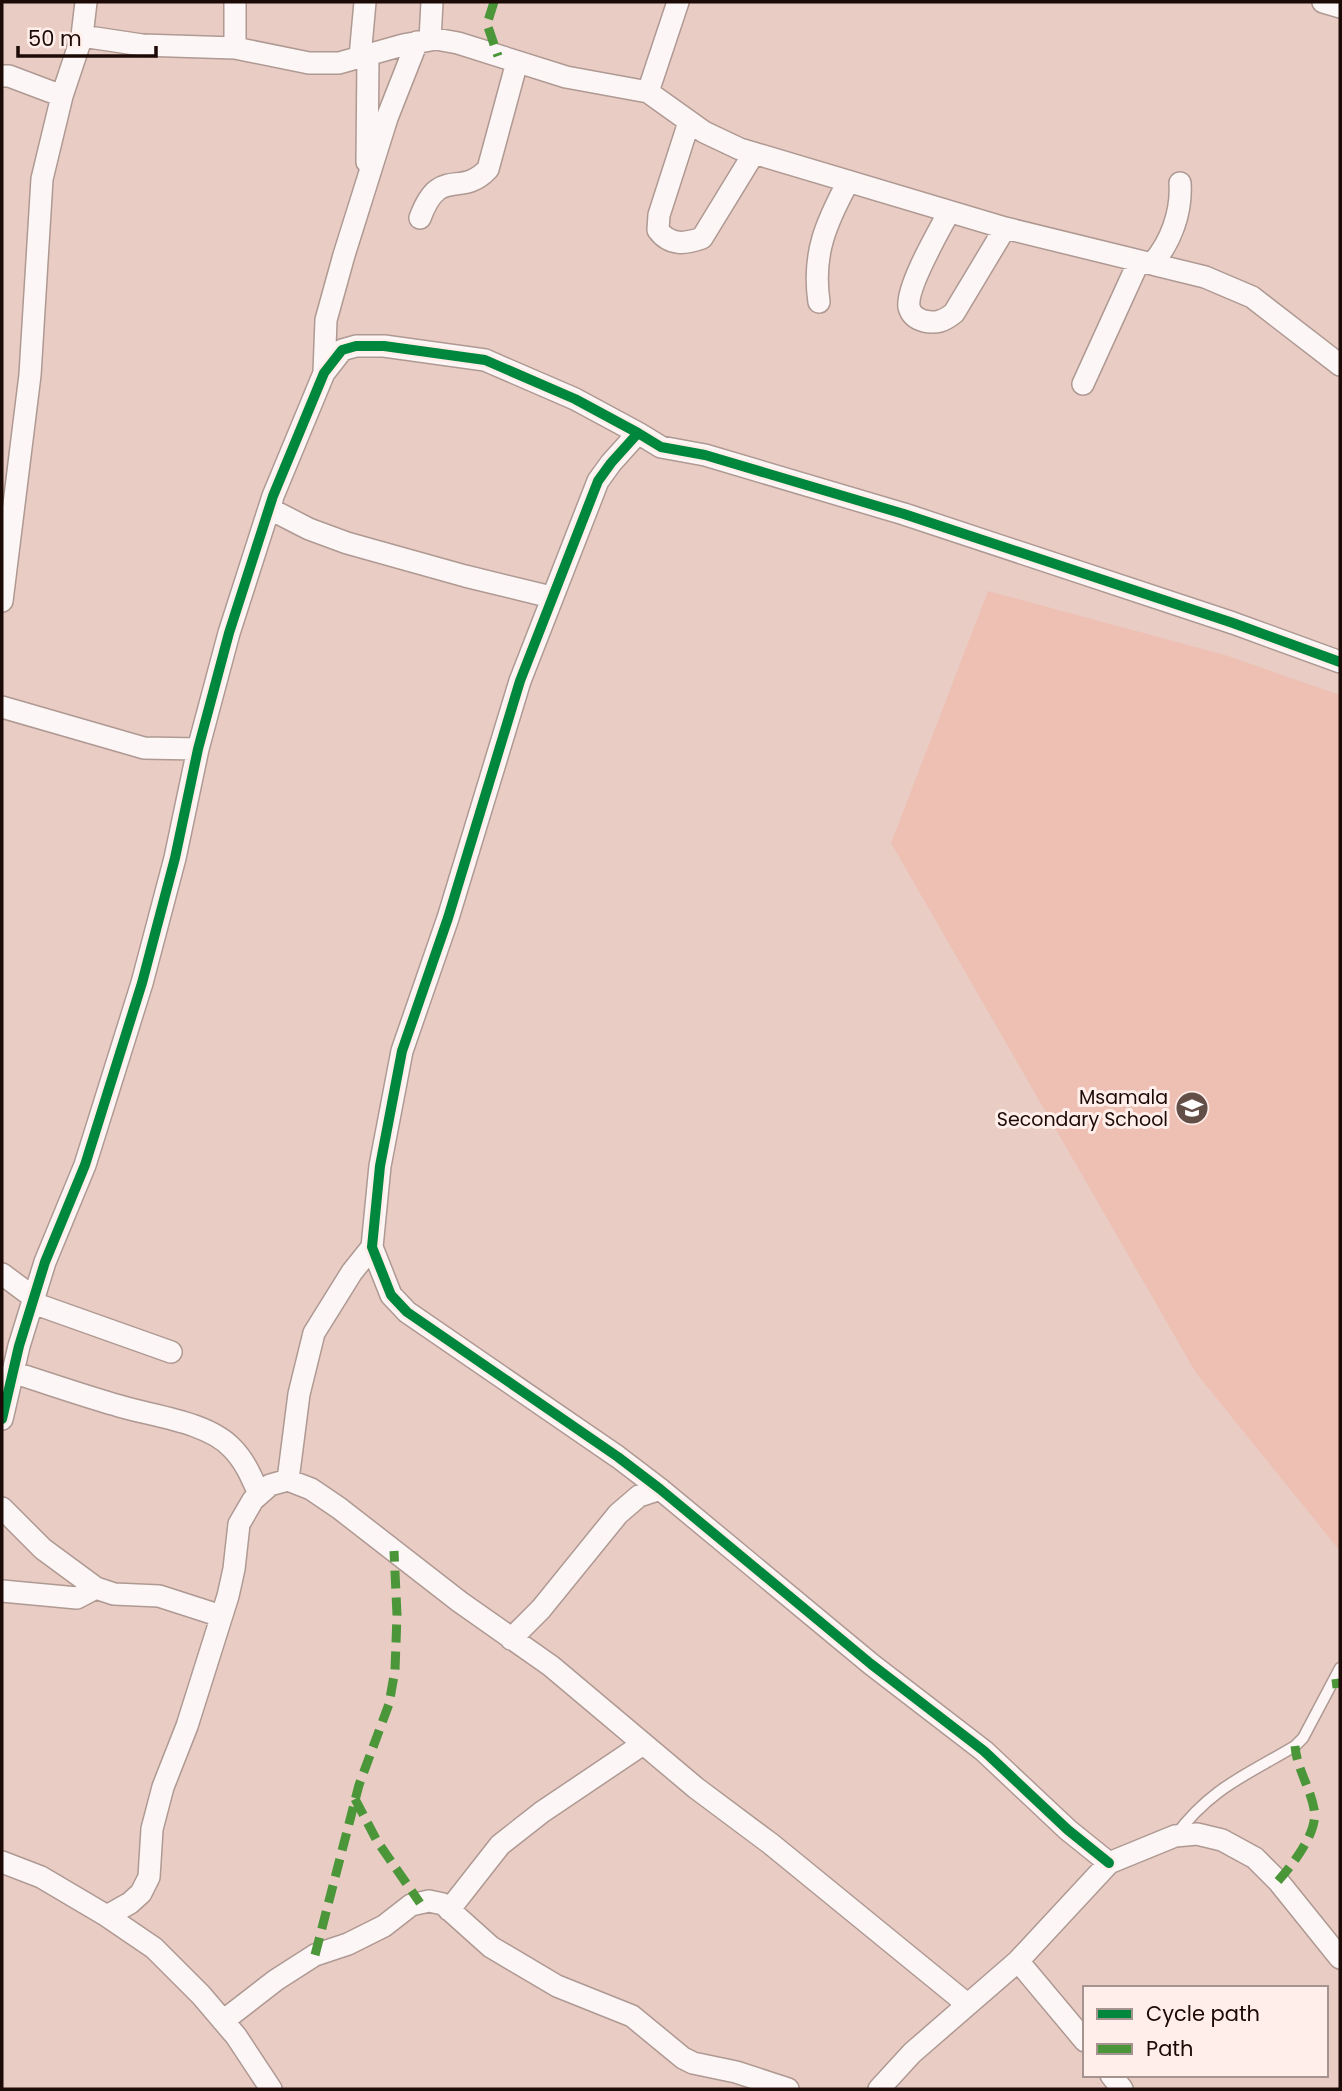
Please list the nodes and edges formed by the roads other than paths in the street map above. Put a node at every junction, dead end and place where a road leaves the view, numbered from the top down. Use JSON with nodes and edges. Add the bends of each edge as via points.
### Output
{"nodes":[{"id":1,"x":86,"y":2,"type":"edge"},
{"id":2,"x":235,"y":2,"type":"edge"},
{"id":3,"x":365,"y":2,"type":"edge"},
{"id":4,"x":432,"y":2,"type":"edge"},
{"id":5,"x":678,"y":2,"type":"edge"},
{"id":6,"x":1323,"y":2,"type":"edge"},
{"id":7,"x":1340,"y":7,"type":"edge"},
{"id":8,"x":82,"y":36,"type":"junction"},
{"id":9,"x":424,"y":41,"type":"junction"},
{"id":10,"x":235,"y":48,"type":"junction"},
{"id":11,"x":364,"y":56,"type":"junction"},
{"id":12,"x":516,"y":62,"type":"junction"},
{"id":13,"x":2,"y":76,"type":"edge"},
{"id":14,"x":648,"y":92,"type":"junction"},
{"id":15,"x":62,"y":96,"type":"junction"},
{"id":16,"x":689,"y":122,"type":"junction"},
{"id":17,"x":754,"y":153,"type":"junction"},
{"id":18,"x":368,"y":178,"type":"junction"},
{"id":19,"x":848,"y":182,"type":"junction"},
{"id":20,"x":1180,"y":183,"type":"dead end"},
{"id":21,"x":949,"y":212,"type":"junction"},
{"id":22,"x":420,"y":218,"type":"dead end"},
{"id":23,"x":1005,"y":228,"type":"junction"},
{"id":24,"x":1146,"y":263,"type":"junction"},
{"id":25,"x":820,"y":302,"type":"dead end"},
{"id":26,"x":1340,"y":365,"type":"edge"},
{"id":27,"x":324,"y":373,"type":"junction"},
{"id":28,"x":1083,"y":384,"type":"dead end"},
{"id":29,"x":638,"y":433,"type":"junction"},
{"id":30,"x":273,"y":496,"type":"junction"},
{"id":31,"x":551,"y":597,"type":"junction"},
{"id":32,"x":2,"y":601,"type":"edge"},
{"id":33,"x":1340,"y":662,"type":"edge"},
{"id":34,"x":2,"y":707,"type":"edge"},
{"id":35,"x":198,"y":749,"type":"junction"},
{"id":36,"x":372,"y":1247,"type":"junction"},
{"id":37,"x":2,"y":1274,"type":"edge"},
{"id":38,"x":33,"y":1300,"type":"junction"},
{"id":39,"x":171,"y":1352,"type":"dead end"},
{"id":40,"x":12,"y":1372,"type":"junction"},
{"id":41,"x":2,"y":1419,"type":"edge"},
{"id":42,"x":288,"y":1480,"type":"junction"},
{"id":43,"x":660,"y":1489,"type":"junction"},
{"id":44,"x":259,"y":1494,"type":"junction"},
{"id":45,"x":2,"y":1508,"type":"edge"},
{"id":46,"x":96,"y":1588,"type":"junction"},
{"id":47,"x":2,"y":1591,"type":"edge"},
{"id":48,"x":221,"y":1616,"type":"junction"},
{"id":49,"x":511,"y":1639,"type":"junction"},
{"id":50,"x":1340,"y":1668,"type":"edge"},
{"id":51,"x":643,"y":1744,"type":"junction"},
{"id":52,"x":1175,"y":1836,"type":"junction"},
{"id":53,"x":2,"y":1862,"type":"edge"},
{"id":54,"x":1109,"y":1863,"type":"junction"},
{"id":55,"x":449,"y":1910,"type":"junction"},
{"id":56,"x":107,"y":1916,"type":"junction"},
{"id":57,"x":1340,"y":1958,"type":"edge"},
{"id":58,"x":1018,"y":1961,"type":"junction"},
{"id":59,"x":967,"y":2004,"type":"junction"},
{"id":60,"x":223,"y":2021,"type":"junction"},
{"id":61,"x":1083,"y":2038,"type":"edge"},
{"id":62,"x":271,"y":2089,"type":"edge"},
{"id":63,"x":788,"y":2089,"type":"edge"},
{"id":64,"x":878,"y":2089,"type":"edge"}],
"edges":[{"from":1,"to":8,"type":"street"},
{"from":2,"to":10,"type":"street"},
{"from":3,"to":11,"type":"street"},
{"from":4,"to":9,"type":"street"},
{"from":5,"to":14,"type":"street"},
{"from":6,"to":7,"type":"street"},
{"from":8,"to":10,"type":"street","via":[[142,45]]},
{"from":8,"to":15,"type":"street"},
{"from":9,"to":11,"type":"street"},
{"from":9,"to":12,"type":"street","via":[[458,43]]},
{"from":9,"to":18,"type":"street","via":[[387,118]]},
{"from":10,"to":11,"type":"street","via":[[309,63],[339,63]]},
{"from":11,"to":18,"type":"street"},
{"from":12,"to":14,"type":"street"},
{"from":12,"to":22,"type":"street","via":[[488,169],[479,178],[435,189]]},
{"from":13,"to":15,"type":"street"},
{"from":14,"to":16,"type":"street"},
{"from":15,"to":32,"type":"street","via":[[42,179],[30,376]]},
{"from":16,"to":17,"type":"street"},
{"from":16,"to":17,"type":"street","via":[[659,215],[658,230],[664,239],[678,243],[702,237]]},
{"from":17,"to":19,"type":"street"},
{"from":18,"to":27,"type":"street","via":[[326,320]]},
{"from":19,"to":21,"type":"street"},
{"from":19,"to":25,"type":"street","via":[[818,249]]},
{"from":20,"to":24,"type":"street","via":[[1179,204],[1166,247]]},
{"from":21,"to":23,"type":"street"},
{"from":21,"to":23,"type":"street","via":[[911,295],[909,308],[916,318],[928,322],[946,320],[954,313]]},
{"from":23,"to":24,"type":"street"},
{"from":24,"to":26,"type":"street","via":[[1205,278],[1252,297]]},
{"from":24,"to":28,"type":"street"},
{"from":27,"to":29,"type":"street","via":[[342,349],[356,346],[485,360],[575,399]]},
{"from":27,"to":30,"type":"street"},
{"from":29,"to":31,"type":"street","via":[[598,481]]},
{"from":29,"to":33,"type":"street","via":[[661,447],[705,455],[904,514]]},
{"from":30,"to":31,"type":"street","via":[[270,509],[334,539]]},
{"from":30,"to":35,"type":"street"},
{"from":31,"to":36,"type":"street","via":[[402,1051],[380,1166]]},
{"from":34,"to":35,"type":"street","via":[[144,748]]},
{"from":35,"to":38,"type":"street","via":[[142,982],[85,1165]]},
{"from":36,"to":42,"type":"street","via":[[314,1333],[299,1394]]},
{"from":36,"to":43,"type":"street","via":[[391,1294],[407,1312]]},
{"from":37,"to":38,"type":"street"},
{"from":38,"to":39,"type":"street"},
{"from":38,"to":40,"type":"street"},
{"from":40,"to":41,"type":"street"},
{"from":40,"to":44,"type":"street","via":[[212,1434],[231,1446]]},
{"from":42,"to":44,"type":"street"},
{"from":42,"to":49,"type":"street","via":[[340,1508]]},
{"from":43,"to":49,"type":"street","via":[[639,1496],[618,1514]]},
{"from":43,"to":54,"type":"street","via":[[984,1751]]},
{"from":44,"to":48,"type":"street","via":[[239,1524],[234,1569]]},
{"from":45,"to":46,"type":"street","via":[[43,1549]]},
{"from":46,"to":47,"type":"street","via":[[77,1598]]},
{"from":46,"to":48,"type":"street","via":[[114,1594],[159,1596]]},
{"from":48,"to":56,"type":"street","via":[[163,1787],[152,1829],[149,1877],[141,1893]]},
{"from":49,"to":51,"type":"street","via":[[551,1666]]},
{"from":50,"to":52,"type":"lane","via":[[1303,1738],[1201,1804]]},
{"from":51,"to":55,"type":"street","via":[[500,1845]]},
{"from":51,"to":59,"type":"street"},
{"from":52,"to":54,"type":"street"},
{"from":52,"to":57,"type":"street","via":[[1197,1834],[1222,1840],[1255,1858]]},
{"from":53,"to":56,"type":"street","via":[[41,1877]]},
{"from":54,"to":58,"type":"street"},
{"from":55,"to":60,"type":"street","via":[[429,1901],[411,1905],[384,1926],[315,1955]]},
{"from":55,"to":63,"type":"street","via":[[491,1947],[557,1986],[632,2016],[683,2058]]},
{"from":56,"to":60,"type":"street","via":[[155,1948]]},
{"from":58,"to":59,"type":"street"},
{"from":58,"to":61,"type":"street"},
{"from":59,"to":64,"type":"street"},
{"from":60,"to":62,"type":"street"}]}
